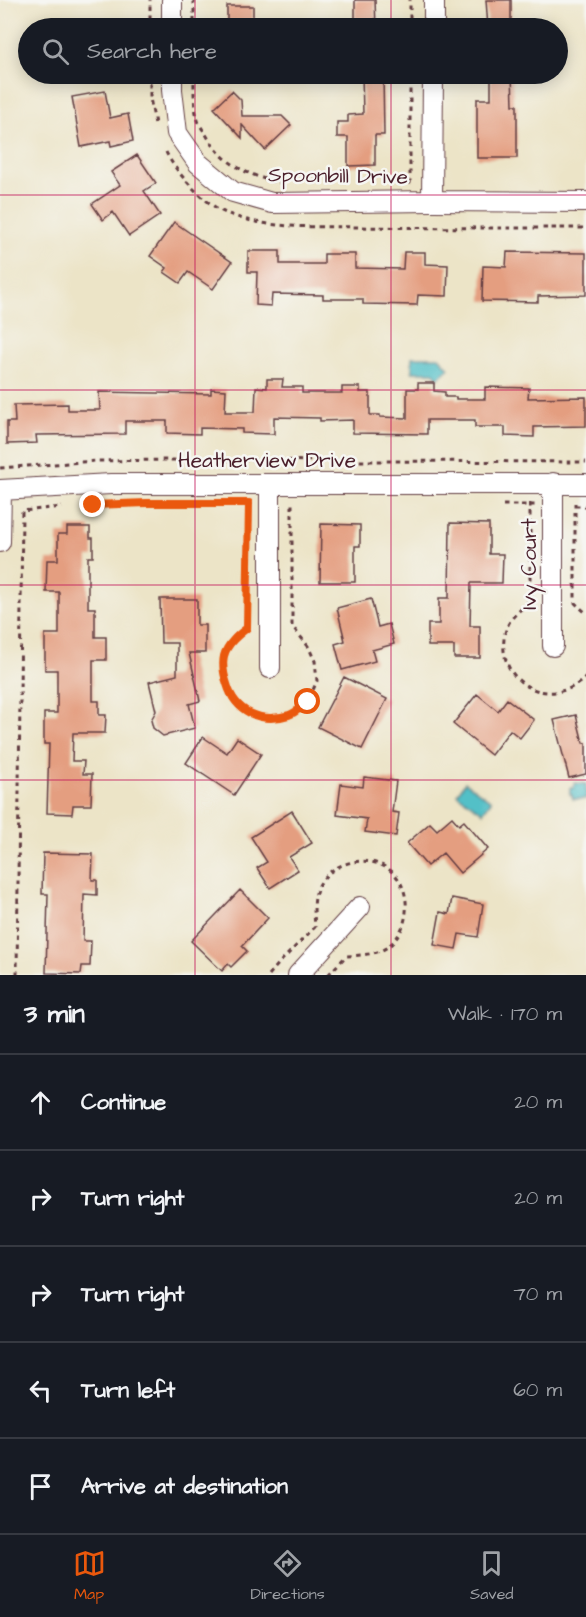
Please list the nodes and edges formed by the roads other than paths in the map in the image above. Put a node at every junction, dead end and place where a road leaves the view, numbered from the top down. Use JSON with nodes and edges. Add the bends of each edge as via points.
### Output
{"nodes":[{"id":1,"x":172,"y":0,"type":"edge"},
{"id":2,"x":434,"y":0,"type":"edge"},
{"id":3,"x":172,"y":18,"type":"edge"},
{"id":4,"x":434,"y":18,"type":"edge"},
{"id":5,"x":172,"y":84,"type":"edge"},
{"id":6,"x":433,"y":84,"type":"edge"},
{"id":7,"x":432,"y":201,"type":"junction"},
{"id":8,"x":586,"y":202,"type":"edge"},
{"id":9,"x":553,"y":483,"type":"junction"},
{"id":10,"x":270,"y":484,"type":"junction"},
{"id":11,"x":0,"y":490,"type":"edge"},
{"id":12,"x":581,"y":491,"type":"edge"},
{"id":13,"x":0,"y":542,"type":"edge"},
{"id":14,"x":553,"y":646,"type":"dead end"},
{"id":15,"x":270,"y":668,"type":"dead end"},
{"id":16,"x":360,"y":907,"type":"dead end"},
{"id":17,"x":298,"y":975,"type":"edge"}],
"edges":[{"from":1,"to":3,"type":"street"},
{"from":2,"to":4,"type":"street"},
{"from":5,"to":7,"type":"street","name":"Spoonbill Drive","via":[[177,133],[198,163],[233,192],[272,203]]},
{"from":6,"to":7,"type":"street"},
{"from":7,"to":8,"type":"street","name":"Spoonbill Drive"},
{"from":9,"to":10,"type":"street","name":"Heatherview Drive"},
{"from":9,"to":12,"type":"street","name":"Heatherview Drive"},
{"from":9,"to":14,"type":"street","name":"Ivy Court"},
{"from":10,"to":11,"type":"street","name":"Heatherview Drive","via":[[111,484]]},
{"from":10,"to":15,"type":"street"},
{"from":11,"to":13,"type":"street","name":"Heatherview Drive"},
{"from":16,"to":17,"type":"street"}]}
